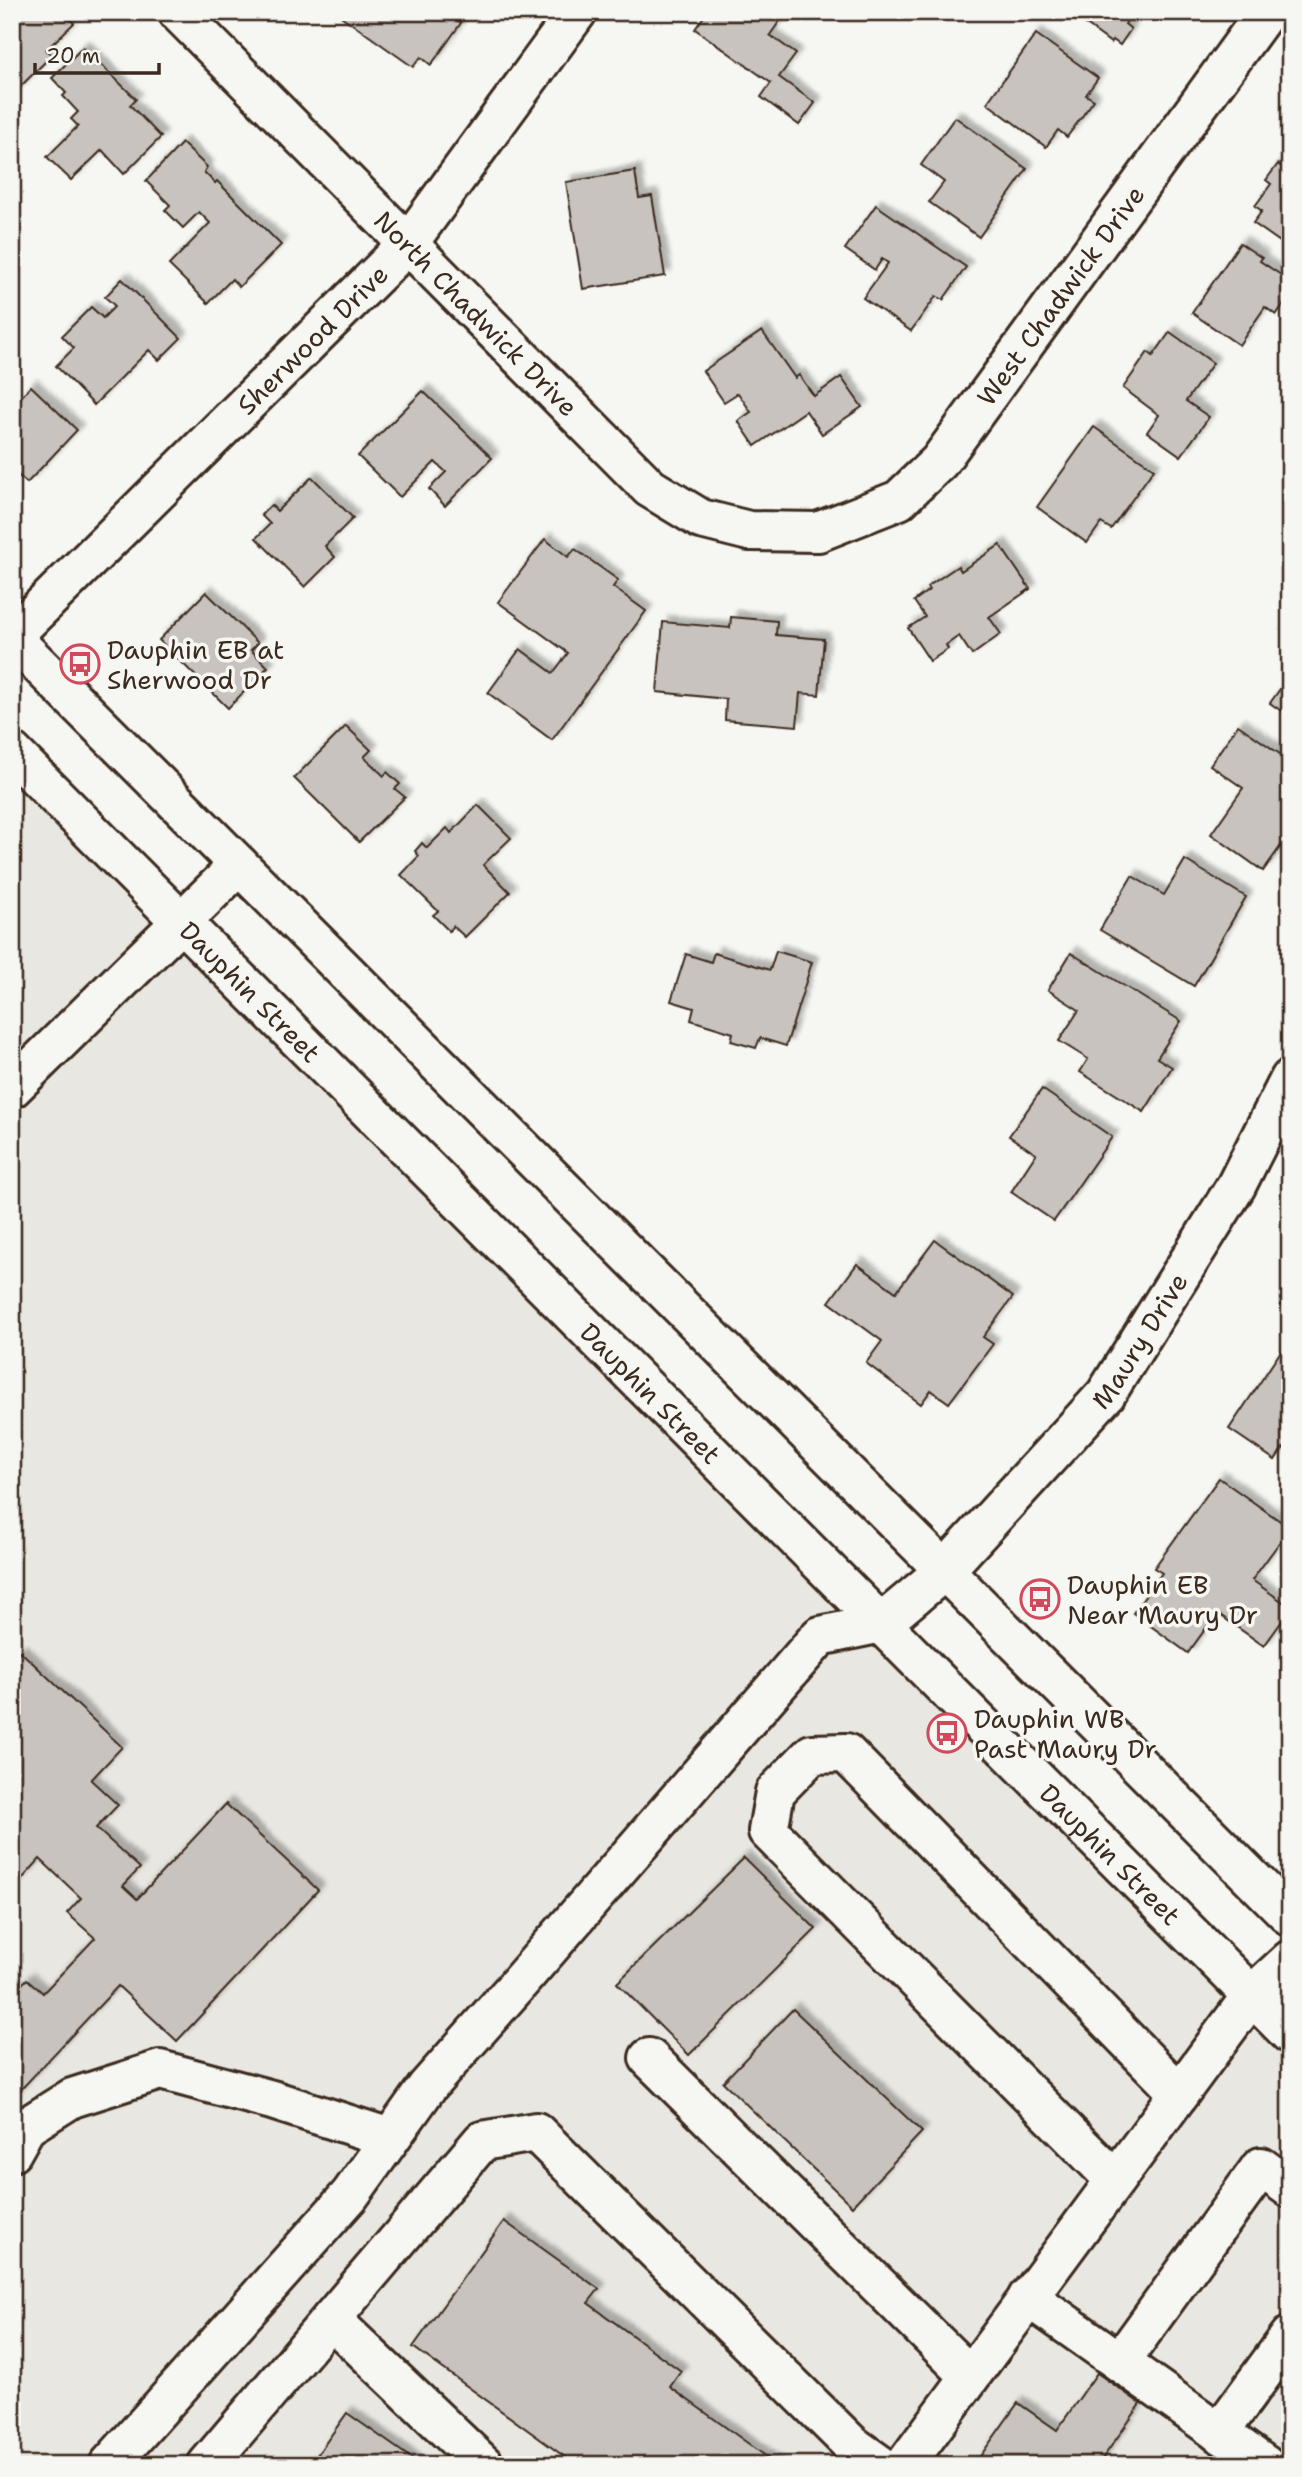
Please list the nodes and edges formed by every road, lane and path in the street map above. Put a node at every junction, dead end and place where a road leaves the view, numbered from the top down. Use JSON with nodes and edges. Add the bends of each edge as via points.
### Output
{"nodes":[{"id":1,"x":177,"y":12,"type":"edge"},
{"id":2,"x":577,"y":12,"type":"edge"},
{"id":3,"x":1266,"y":12,"type":"edge"},
{"id":4,"x":407,"y":245,"type":"junction"},
{"id":5,"x":818,"y":532,"type":"joint"},
{"id":6,"x":12,"y":637,"type":"edge"},
{"id":7,"x":12,"y":752,"type":"edge"},
{"id":8,"x":239,"y":865,"type":"junction"},
{"id":9,"x":181,"y":923,"type":"junction"},
{"id":10,"x":1290,"y":1079,"type":"edge"},
{"id":11,"x":12,"y":1088,"type":"edge"},
{"id":12,"x":944,"y":1571,"type":"junction"},
{"id":13,"x":882,"y":1623,"type":"junction"},
{"id":14,"x":1290,"y":1916,"type":"edge"},
{"id":15,"x":1290,"y":1960,"type":"edge"},
{"id":16,"x":1252,"y":1995,"type":"junction"},
{"id":17,"x":1290,"y":2034,"type":"edge"},
{"id":18,"x":649,"y":2057,"type":"dead end"},
{"id":19,"x":1179,"y":2093,"type":"junction"},
{"id":20,"x":390,"y":2138,"type":"junction"},
{"id":21,"x":12,"y":2152,"type":"edge"},
{"id":22,"x":1115,"y":2180,"type":"junction"},
{"id":23,"x":1290,"y":2188,"type":"edge"},
{"id":24,"x":1028,"y":2297,"type":"junction"},
{"id":25,"x":331,"y":2319,"type":"junction"},
{"id":26,"x":1290,"y":2336,"type":"edge"},
{"id":27,"x":1120,"y":2362,"type":"junction"},
{"id":28,"x":970,"y":2376,"type":"junction"},
{"id":29,"x":1219,"y":2433,"type":"junction"},
{"id":30,"x":109,"y":2465,"type":"edge"},
{"id":31,"x":207,"y":2465,"type":"edge"},
{"id":32,"x":484,"y":2465,"type":"edge"},
{"id":33,"x":880,"y":2465,"type":"edge"},
{"id":34,"x":905,"y":2465,"type":"edge"},
{"id":35,"x":1265,"y":2465,"type":"edge"}],
"edges":[{"from":1,"to":4,"type":"main road","name":"North Chadwick Drive"},
{"from":2,"to":4,"type":"main road","name":"Sherwood Drive"},
{"from":3,"to":5,"type":"main road","name":"West Chadwick Drive","via":[[939,462],[899,500]]},
{"from":4,"to":5,"type":"main road","name":"North Chadwick Drive","via":[[650,488],[701,519],[749,531]]},
{"from":4,"to":6,"type":"main road","name":"Sherwood Drive"},
{"from":6,"to":8,"type":"main road"},
{"from":7,"to":9,"type":"main road","name":"Dauphin Street"},
{"from":8,"to":9,"type":"main road"},
{"from":8,"to":12,"type":"main road"},
{"from":9,"to":11,"type":"main road"},
{"from":9,"to":13,"type":"main road","name":"Dauphin Street"},
{"from":10,"to":12,"type":"main road","name":"Maury Drive","via":[[1236,1186],[1106,1394]]},
{"from":12,"to":13,"type":"main road","name":"Maury Drive"},
{"from":12,"to":14,"type":"main road"},
{"from":13,"to":16,"type":"main road","name":"Dauphin Street"},
{"from":13,"to":20,"type":"main road","via":[[820,1636],[427,2087]]},
{"from":15,"to":16,"type":"main road"},
{"from":16,"to":17,"type":"main road","name":"Dauphin Street"},
{"from":16,"to":19,"type":"main road"},
{"from":18,"to":28,"type":"main road"},
{"from":19,"to":22,"type":"main road"},
{"from":19,"to":22,"type":"main road","via":[[846,1753],[812,1754],[775,1792],[768,1831]]},
{"from":20,"to":21,"type":"main road","via":[[160,2070],[72,2098],[26,2127]]},
{"from":20,"to":30,"type":"main road","via":[[349,2195]]},
{"from":22,"to":24,"type":"main road"},
{"from":23,"to":27,"type":"main road","via":[[1261,2168]]},
{"from":24,"to":27,"type":"main road"},
{"from":24,"to":28,"type":"main road"},
{"from":25,"to":31,"type":"main road"},
{"from":25,"to":32,"type":"main road"},
{"from":25,"to":33,"type":"main road","via":[[482,2141],[537,2132],[852,2445]]},
{"from":26,"to":29,"type":"main road"},
{"from":27,"to":29,"type":"main road"},
{"from":28,"to":34,"type":"main road"},
{"from":29,"to":35,"type":"main road"}]}
